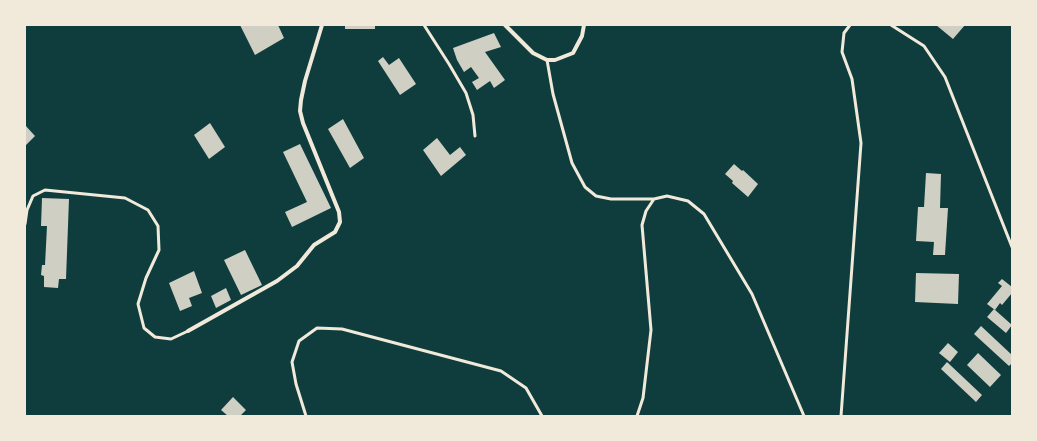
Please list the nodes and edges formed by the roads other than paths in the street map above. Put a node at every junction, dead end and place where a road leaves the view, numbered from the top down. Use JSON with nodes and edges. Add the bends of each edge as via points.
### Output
{"nodes":[{"id":1,"x":322,"y":25,"type":"edge"},
{"id":2,"x":424,"y":25,"type":"edge"},
{"id":3,"x":505,"y":25,"type":"edge"},
{"id":4,"x":584,"y":25,"type":"edge"},
{"id":5,"x":850,"y":25,"type":"edge"},
{"id":6,"x":891,"y":25,"type":"edge"},
{"id":7,"x":547,"y":60,"type":"junction"},
{"id":8,"x":475,"y":136,"type":"dead end"},
{"id":9,"x":654,"y":199,"type":"junction"},
{"id":10,"x":25,"y":224,"type":"edge"},
{"id":11,"x":1012,"y":247,"type":"edge"},
{"id":12,"x":188,"y":331,"type":"joint"},
{"id":13,"x":306,"y":416,"type":"edge"},
{"id":14,"x":542,"y":416,"type":"edge"},
{"id":15,"x":637,"y":416,"type":"edge"},
{"id":16,"x":804,"y":416,"type":"edge"},
{"id":17,"x":841,"y":416,"type":"edge"}],
"edges":[{"from":1,"to":12,"type":"street","via":[[305,81],[300,111],[302,123],[339,212],[340,222],[335,232],[314,245],[297,266],[277,281]]},
{"from":2,"to":8,"type":"lane","via":[[466,93],[473,115]]},
{"from":3,"to":7,"type":"street","via":[[533,53]]},
{"from":4,"to":7,"type":"street","via":[[582,36],[573,53],[555,60]]},
{"from":5,"to":17,"type":"lane","via":[[844,33],[842,52],[852,79],[861,143]]},
{"from":6,"to":11,"type":"lane","via":[[924,46],[945,77]]},
{"from":7,"to":9,"type":"lane","via":[[553,94],[572,164],[585,187],[596,196],[611,199]]},
{"from":9,"to":15,"type":"lane","via":[[646,210],[642,225],[652,330],[643,398]]},
{"from":9,"to":16,"type":"lane","via":[[667,196],[688,201],[704,214],[752,294]]},
{"from":10,"to":12,"type":"lane","via":[[33,196],[45,190],[124,198],[148,210],[158,226],[159,250],[138,304],[144,328],[155,337],[171,339]]},
{"from":13,"to":14,"type":"lane","via":[[292,362],[299,340],[317,328],[342,329],[501,371],[526,388]]}]}
